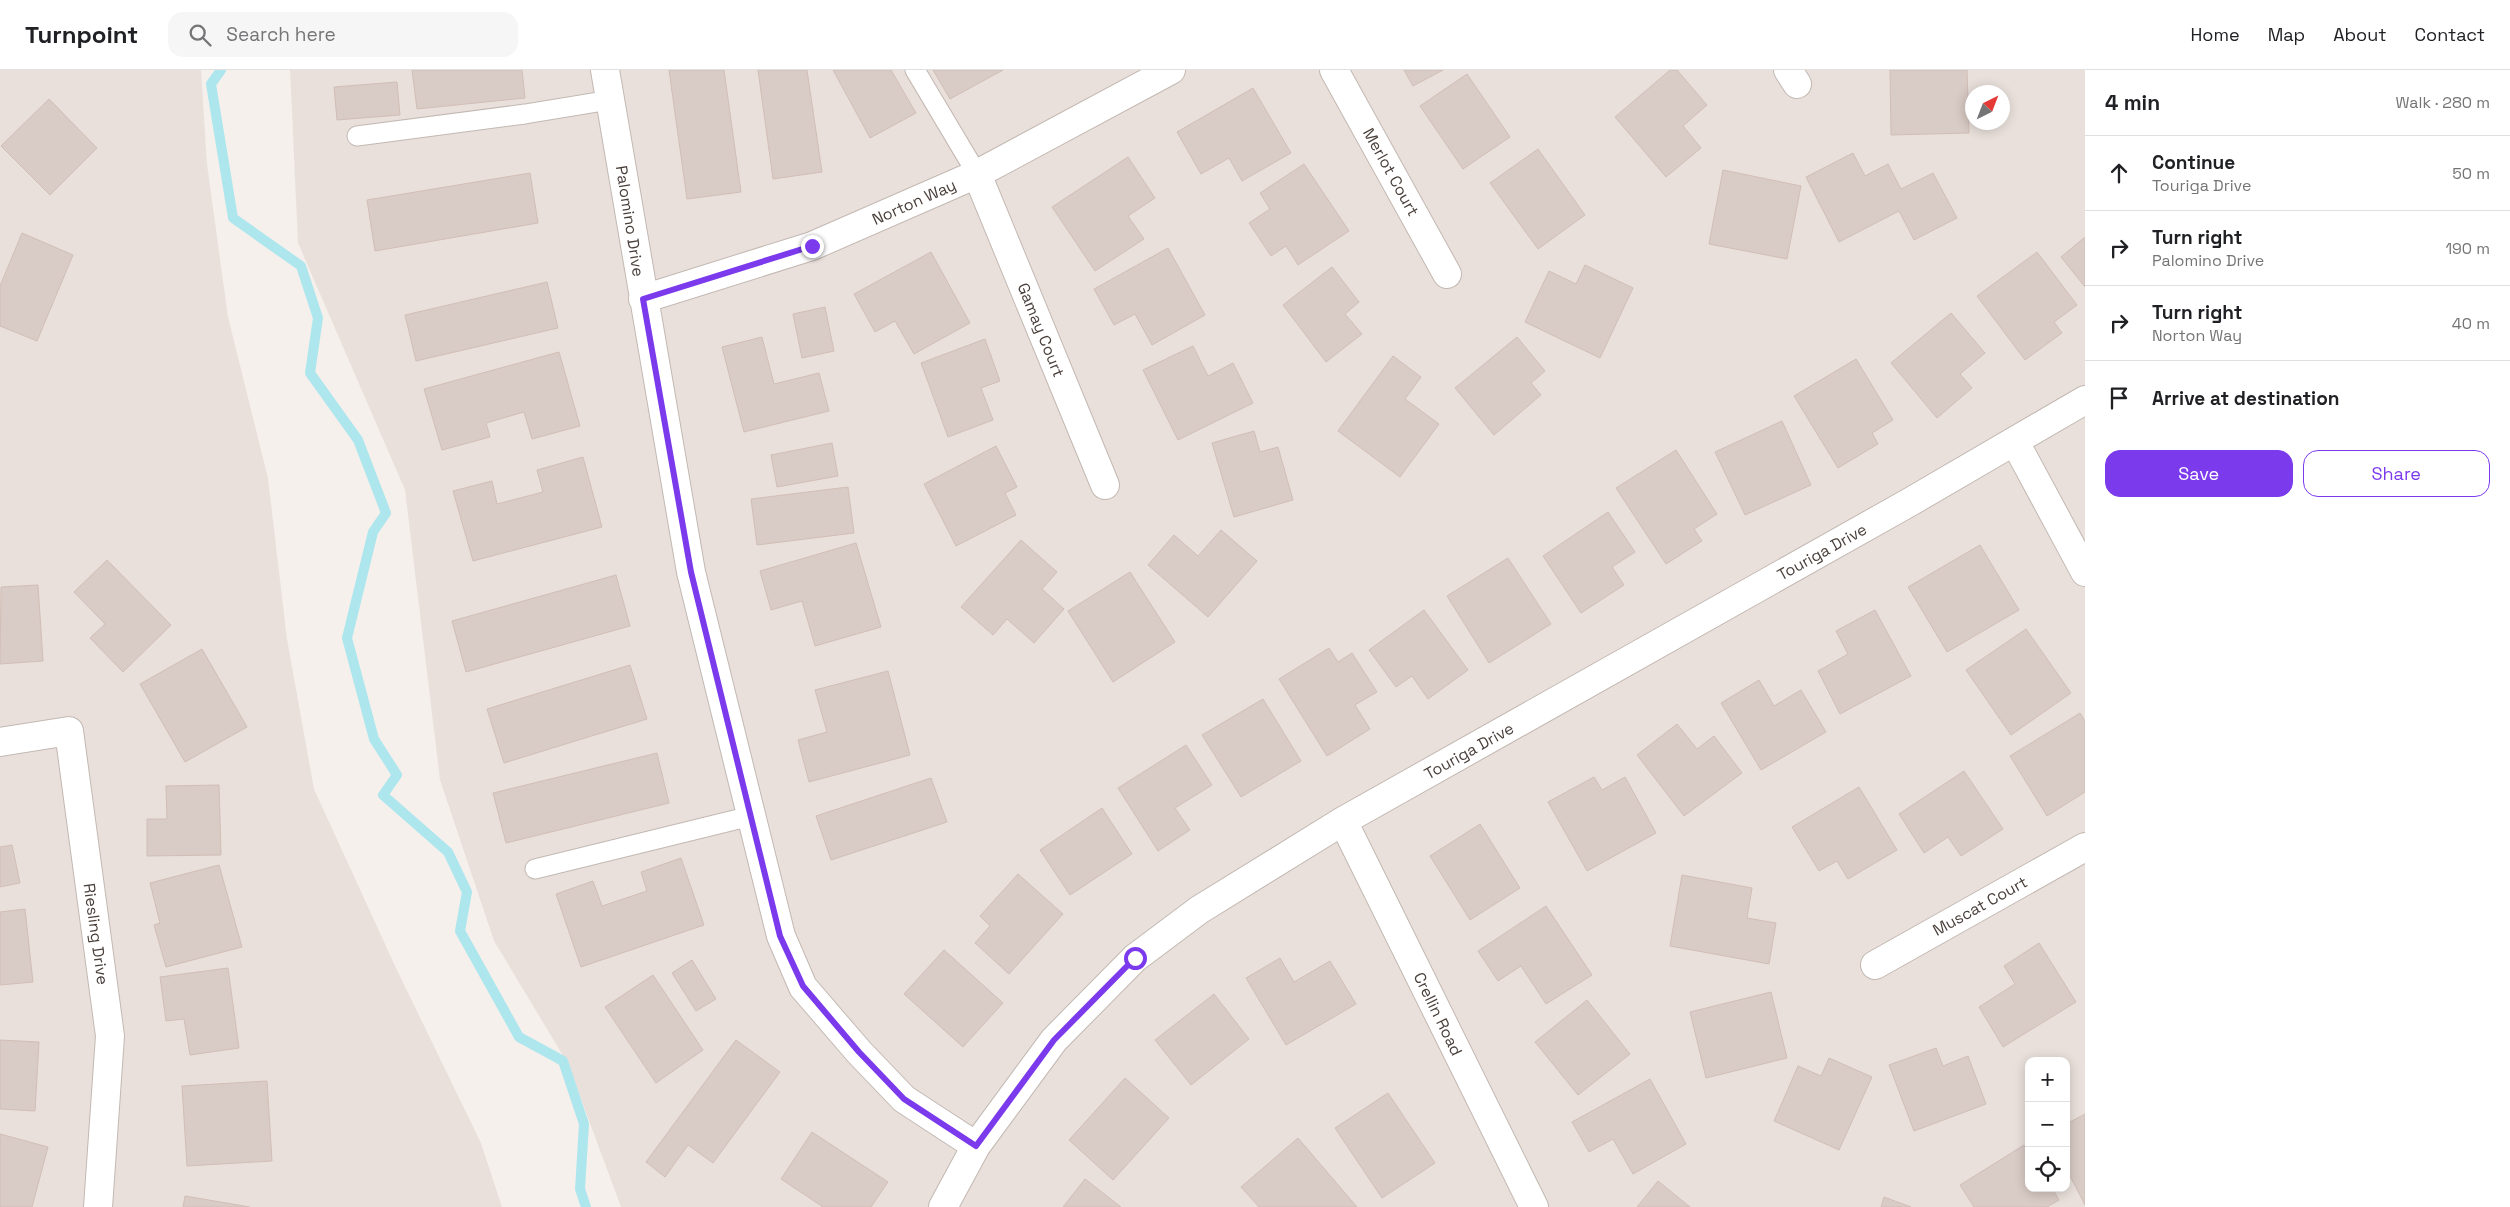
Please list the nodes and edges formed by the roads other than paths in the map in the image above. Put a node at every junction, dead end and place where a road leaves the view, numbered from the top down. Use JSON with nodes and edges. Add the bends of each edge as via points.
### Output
{"nodes":[{"id":1,"x":605,"y":70,"type":"edge"},
{"id":2,"x":915,"y":70,"type":"edge"},
{"id":3,"x":1171,"y":70,"type":"edge"},
{"id":4,"x":1334,"y":70,"type":"edge"},
{"id":5,"x":610,"y":100,"type":"junction"},
{"id":6,"x":357,"y":136,"type":"dead end"},
{"id":7,"x":977,"y":174,"type":"junction"},
{"id":8,"x":1447,"y":274,"type":"dead end"},
{"id":9,"x":643,"y":299,"type":"junction"},
{"id":10,"x":2085,"y":400,"type":"edge"},
{"id":11,"x":2015,"y":442,"type":"junction"},
{"id":12,"x":1105,"y":485,"type":"dead end"},
{"id":13,"x":2085,"y":572,"type":"edge"},
{"id":14,"x":0,"y":742,"type":"edge"},
{"id":15,"x":751,"y":816,"type":"junction"},
{"id":16,"x":1343,"y":821,"type":"junction"},
{"id":17,"x":2085,"y":847,"type":"edge"},
{"id":18,"x":535,"y":869,"type":"dead end"},
{"id":19,"x":1875,"y":965,"type":"dead end"},
{"id":20,"x":976,"y":1146,"type":"junction"},
{"id":21,"x":1524,"y":1203,"type":"edge"},
{"id":22,"x":98,"y":1207,"type":"edge"},
{"id":23,"x":943,"y":1207,"type":"edge"}],
"edges":[{"from":1,"to":5,"type":"street","name":"Palomino Drive"},
{"from":2,"to":7,"type":"lane"},
{"from":3,"to":7,"type":"street","name":"Norton Way"},
{"from":4,"to":8,"type":"street","name":"Merlot Court"},
{"from":5,"to":6,"type":"lane"},
{"from":5,"to":9,"type":"street","name":"Palomino Drive"},
{"from":7,"to":9,"type":"street","name":"Norton Way","via":[[812,246]]},
{"from":7,"to":12,"type":"street","name":"Gamay Court"},
{"from":9,"to":15,"type":"street","name":"Palomino Drive","via":[[691,572]]},
{"from":10,"to":11,"type":"street","name":"Touriga Drive"},
{"from":11,"to":13,"type":"street"},
{"from":11,"to":16,"type":"street","name":"Touriga Drive"},
{"from":14,"to":22,"type":"street","name":"Riesling Drive","via":[[69,731],[110,1036]]},
{"from":15,"to":18,"type":"lane"},
{"from":15,"to":20,"type":"street","name":"Palomino Drive","via":[[780,936],[803,986],[904,1099]]},
{"from":16,"to":20,"type":"street","name":"Touriga Drive","via":[[1199,910],[1135,958],[1054,1040]]},
{"from":16,"to":21,"type":"street","name":"Crellin Road"},
{"from":17,"to":19,"type":"street","name":"Muscat Court"},
{"from":20,"to":23,"type":"street","name":"Touriga Drive"}]}
